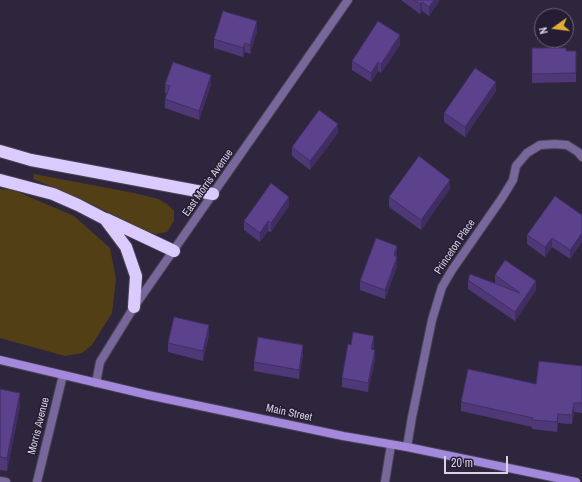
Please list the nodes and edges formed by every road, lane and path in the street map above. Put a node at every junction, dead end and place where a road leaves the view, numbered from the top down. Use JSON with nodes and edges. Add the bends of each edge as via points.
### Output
{"nodes":[{"id":1,"x":348,"y":0,"type":"edge"},
{"id":2,"x":0,"y":151,"type":"edge"},
{"id":3,"x":582,"y":157,"type":"edge"},
{"id":4,"x":0,"y":180,"type":"edge"},
{"id":5,"x":213,"y":194,"type":"junction"},
{"id":6,"x":105,"y":219,"type":"junction"},
{"id":7,"x":174,"y":251,"type":"junction"},
{"id":8,"x":134,"y":307,"type":"junction"},
{"id":9,"x":0,"y":360,"type":"edge"},
{"id":10,"x":63,"y":375,"type":"junction"},
{"id":11,"x":96,"y":383,"type":"junction"},
{"id":12,"x":391,"y":445,"type":"junction"},
{"id":13,"x":407,"y":448,"type":"junction"},
{"id":14,"x":0,"y":480,"type":"edge"},
{"id":15,"x":6,"y":482,"type":"edge"},
{"id":16,"x":37,"y":482,"type":"edge"},
{"id":17,"x":385,"y":482,"type":"edge"},
{"id":18,"x":576,"y":482,"type":"edge"}],
"edges":[{"from":1,"to":5,"type":"street","name":"East Morris Avenue"},
{"from":2,"to":5,"type":"highway","via":[[31,160]]},
{"from":3,"to":13,"type":"street","name":"Princeton Place","via":[[567,145],[555,144],[540,145],[527,153],[516,166],[513,180],[502,198],[452,270],[442,287],[432,320]]},
{"from":4,"to":6,"type":"highway","via":[[53,194]]},
{"from":5,"to":7,"type":"street","name":"East Morris Avenue"},
{"from":6,"to":7,"type":"highway"},
{"from":6,"to":8,"type":"highway","via":[[126,246],[136,276]]},
{"from":7,"to":8,"type":"street","name":"East Morris Avenue"},
{"from":8,"to":11,"type":"street","name":"East Morris Avenue","via":[[100,362]]},
{"from":9,"to":10,"type":"street","name":"Main Street"},
{"from":10,"to":11,"type":"street","name":"Main Street"},
{"from":10,"to":16,"type":"street","name":"Morris Avenue"},
{"from":11,"to":12,"type":"street","name":"Main Street"},
{"from":12,"to":13,"type":"street","name":"Main Street"},
{"from":12,"to":17,"type":"street"},
{"from":13,"to":18,"type":"street","name":"Main Street"},
{"from":14,"to":15,"type":"street"}]}
